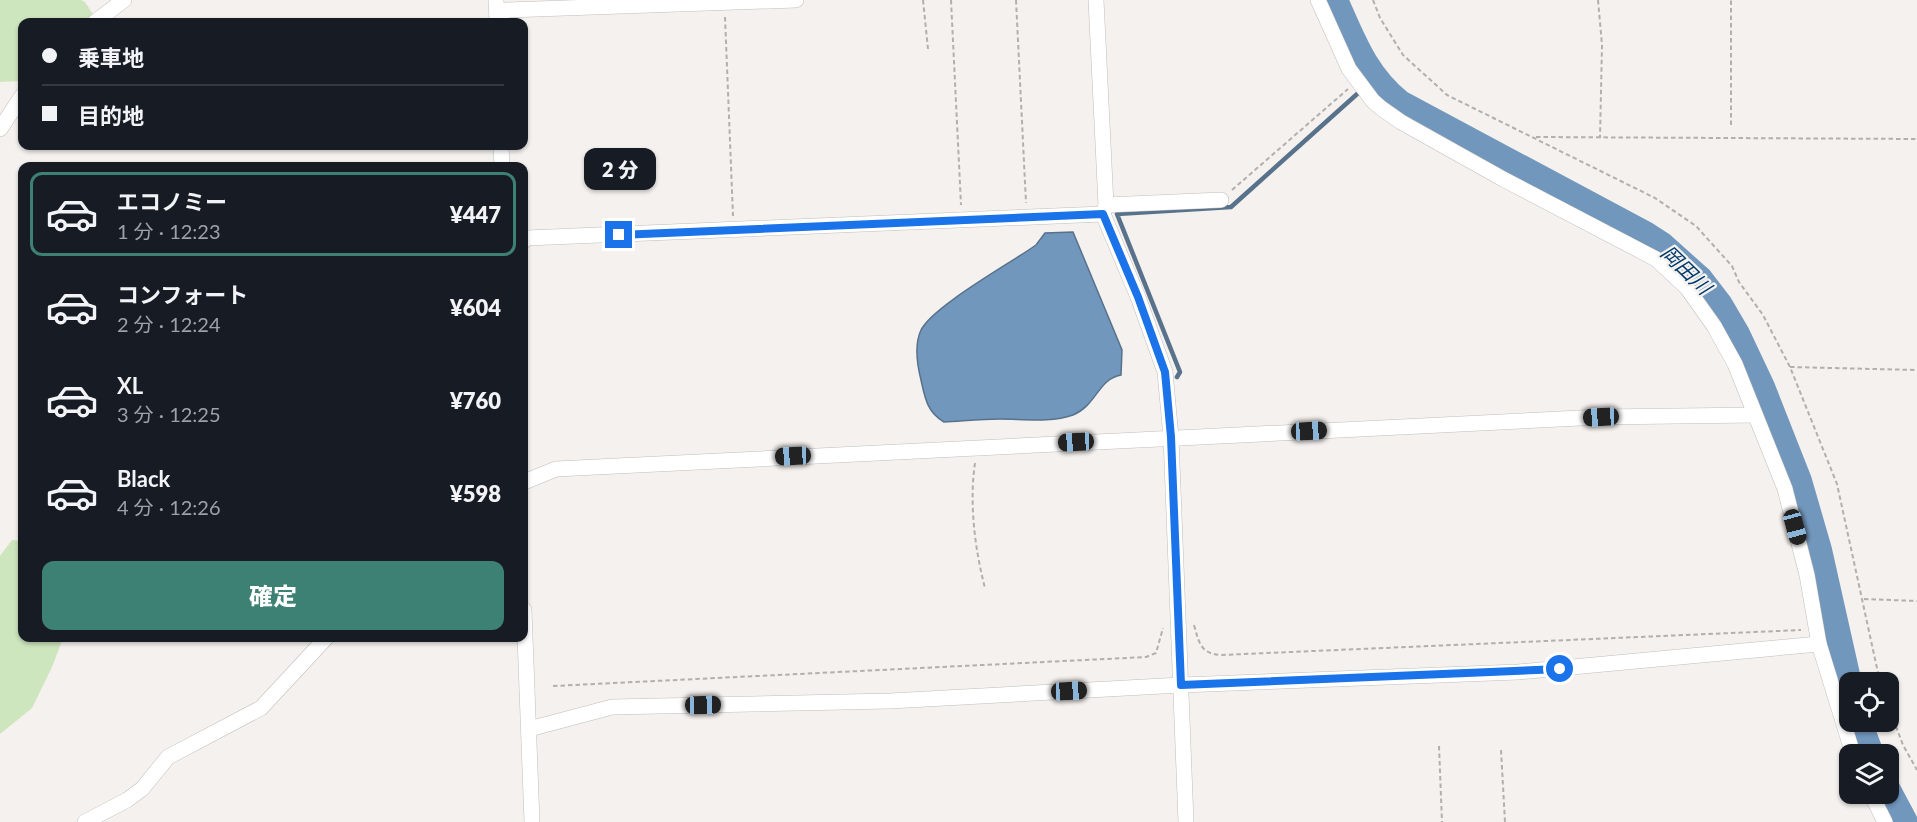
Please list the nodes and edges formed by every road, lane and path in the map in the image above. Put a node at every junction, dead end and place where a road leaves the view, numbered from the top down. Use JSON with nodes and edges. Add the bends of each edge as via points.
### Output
{"nodes":[{"id":1,"x":124,"y":0,"type":"edge"},
{"id":2,"x":496,"y":0,"type":"edge"},
{"id":3,"x":796,"y":0,"type":"edge"},
{"id":4,"x":923,"y":0,"type":"edge"},
{"id":5,"x":951,"y":0,"type":"edge"},
{"id":6,"x":1016,"y":0,"type":"edge"},
{"id":7,"x":1096,"y":0,"type":"edge"},
{"id":8,"x":1318,"y":0,"type":"edge"},
{"id":9,"x":1373,"y":0,"type":"edge"},
{"id":10,"x":1598,"y":0,"type":"edge"},
{"id":11,"x":1731,"y":0,"type":"edge"},
{"id":12,"x":724,"y":3,"type":"junction"},
{"id":13,"x":99,"y":18,"type":"edge"},
{"id":14,"x":498,"y":18,"type":"edge"},
{"id":15,"x":501,"y":18,"type":"edge"},
{"id":16,"x":928,"y":49,"type":"dead end"},
{"id":17,"x":1358,"y":80,"type":"junction"},
{"id":18,"x":18,"y":102,"type":"edge"},
{"id":19,"x":1731,"y":125,"type":"dead end"},
{"id":20,"x":0,"y":129,"type":"edge"},
{"id":21,"x":1533,"y":137,"type":"junction"},
{"id":22,"x":1600,"y":138,"type":"junction"},
{"id":23,"x":1917,"y":139,"type":"edge"},
{"id":24,"x":1221,"y":200,"type":"joint"},
{"id":25,"x":1105,"y":210,"type":"junction"},
{"id":26,"x":1026,"y":218,"type":"junction"},
{"id":27,"x":962,"y":220,"type":"junction"},
{"id":28,"x":733,"y":230,"type":"junction"},
{"id":29,"x":528,"y":238,"type":"edge"},
{"id":30,"x":1790,"y":367,"type":"junction"},
{"id":31,"x":1917,"y":370,"type":"edge"},
{"id":32,"x":1755,"y":415,"type":"junction"},
{"id":33,"x":1171,"y":437,"type":"junction"},
{"id":34,"x":978,"y":447,"type":"junction"},
{"id":35,"x":528,"y":480,"type":"edge"},
{"id":36,"x":985,"y":588,"type":"dead end"},
{"id":37,"x":1864,"y":599,"type":"junction"},
{"id":38,"x":1917,"y":601,"type":"edge"},
{"id":39,"x":322,"y":642,"type":"edge"},
{"id":40,"x":525,"y":642,"type":"edge"},
{"id":41,"x":1819,"y":644,"type":"junction"},
{"id":42,"x":1878,"y":672,"type":"edge"},
{"id":43,"x":1181,"y":685,"type":"junction"},
{"id":44,"x":529,"y":729,"type":"junction"},
{"id":45,"x":1898,"y":732,"type":"edge"},
{"id":46,"x":1850,"y":744,"type":"edge"},
{"id":47,"x":1439,"y":746,"type":"dead end"},
{"id":48,"x":1501,"y":750,"type":"dead end"},
{"id":49,"x":1917,"y":770,"type":"edge"},
{"id":50,"x":1876,"y":804,"type":"edge"},
{"id":51,"x":85,"y":822,"type":"edge"},
{"id":52,"x":532,"y":822,"type":"edge"},
{"id":53,"x":1186,"y":822,"type":"edge"},
{"id":54,"x":1442,"y":822,"type":"edge"},
{"id":55,"x":1505,"y":822,"type":"edge"},
{"id":56,"x":1885,"y":822,"type":"edge"}],
"edges":[{"from":1,"to":13,"type":"street"},
{"from":2,"to":14,"type":"street"},
{"from":3,"to":12,"type":"street"},
{"from":4,"to":16,"type":"path"},
{"from":5,"to":27,"type":"path"},
{"from":6,"to":26,"type":"path"},
{"from":7,"to":25,"type":"street"},
{"from":8,"to":17,"type":"street","via":[[1349,69]]},
{"from":9,"to":21,"type":"path","via":[[1402,55],[1447,95]]},
{"from":10,"to":22,"type":"path","via":[[1602,45]]},
{"from":11,"to":19,"type":"path"},
{"from":12,"to":15,"type":"street","via":[[506,10]]},
{"from":12,"to":28,"type":"path"},
{"from":17,"to":24,"type":"path"},
{"from":17,"to":32,"type":"street","via":[[1373,101],[1401,122],[1656,259],[1687,288],[1714,326],[1735,364]]},
{"from":18,"to":20,"type":"street"},
{"from":21,"to":22,"type":"path"},
{"from":21,"to":30,"type":"path","via":[[1655,198],[1696,226],[1732,266]]},
{"from":22,"to":23,"type":"path"},
{"from":24,"to":25,"type":"street"},
{"from":25,"to":26,"type":"street"},
{"from":25,"to":33,"type":"street","via":[[1165,372]]},
{"from":26,"to":27,"type":"street"},
{"from":27,"to":28,"type":"street"},
{"from":28,"to":29,"type":"street"},
{"from":30,"to":31,"type":"path"},
{"from":30,"to":37,"type":"path","via":[[1837,484]]},
{"from":32,"to":33,"type":"street","via":[[1601,417]]},
{"from":32,"to":41,"type":"street","via":[[1785,489],[1807,575]]},
{"from":33,"to":34,"type":"street"},
{"from":33,"to":43,"type":"street"},
{"from":34,"to":35,"type":"street","via":[[556,469]]},
{"from":34,"to":36,"type":"path","via":[[973,493]]},
{"from":37,"to":38,"type":"path"},
{"from":37,"to":42,"type":"path"},
{"from":39,"to":51,"type":"street","via":[[261,708],[168,757],[128,800]]},
{"from":40,"to":44,"type":"street"},
{"from":41,"to":43,"type":"street","via":[[1518,672]]},
{"from":41,"to":46,"type":"street"},
{"from":43,"to":44,"type":"street","via":[[890,700],[612,708]]},
{"from":43,"to":53,"type":"street"},
{"from":44,"to":52,"type":"street"},
{"from":45,"to":49,"type":"path"},
{"from":47,"to":54,"type":"path"},
{"from":48,"to":55,"type":"path"},
{"from":50,"to":56,"type":"street"}]}
